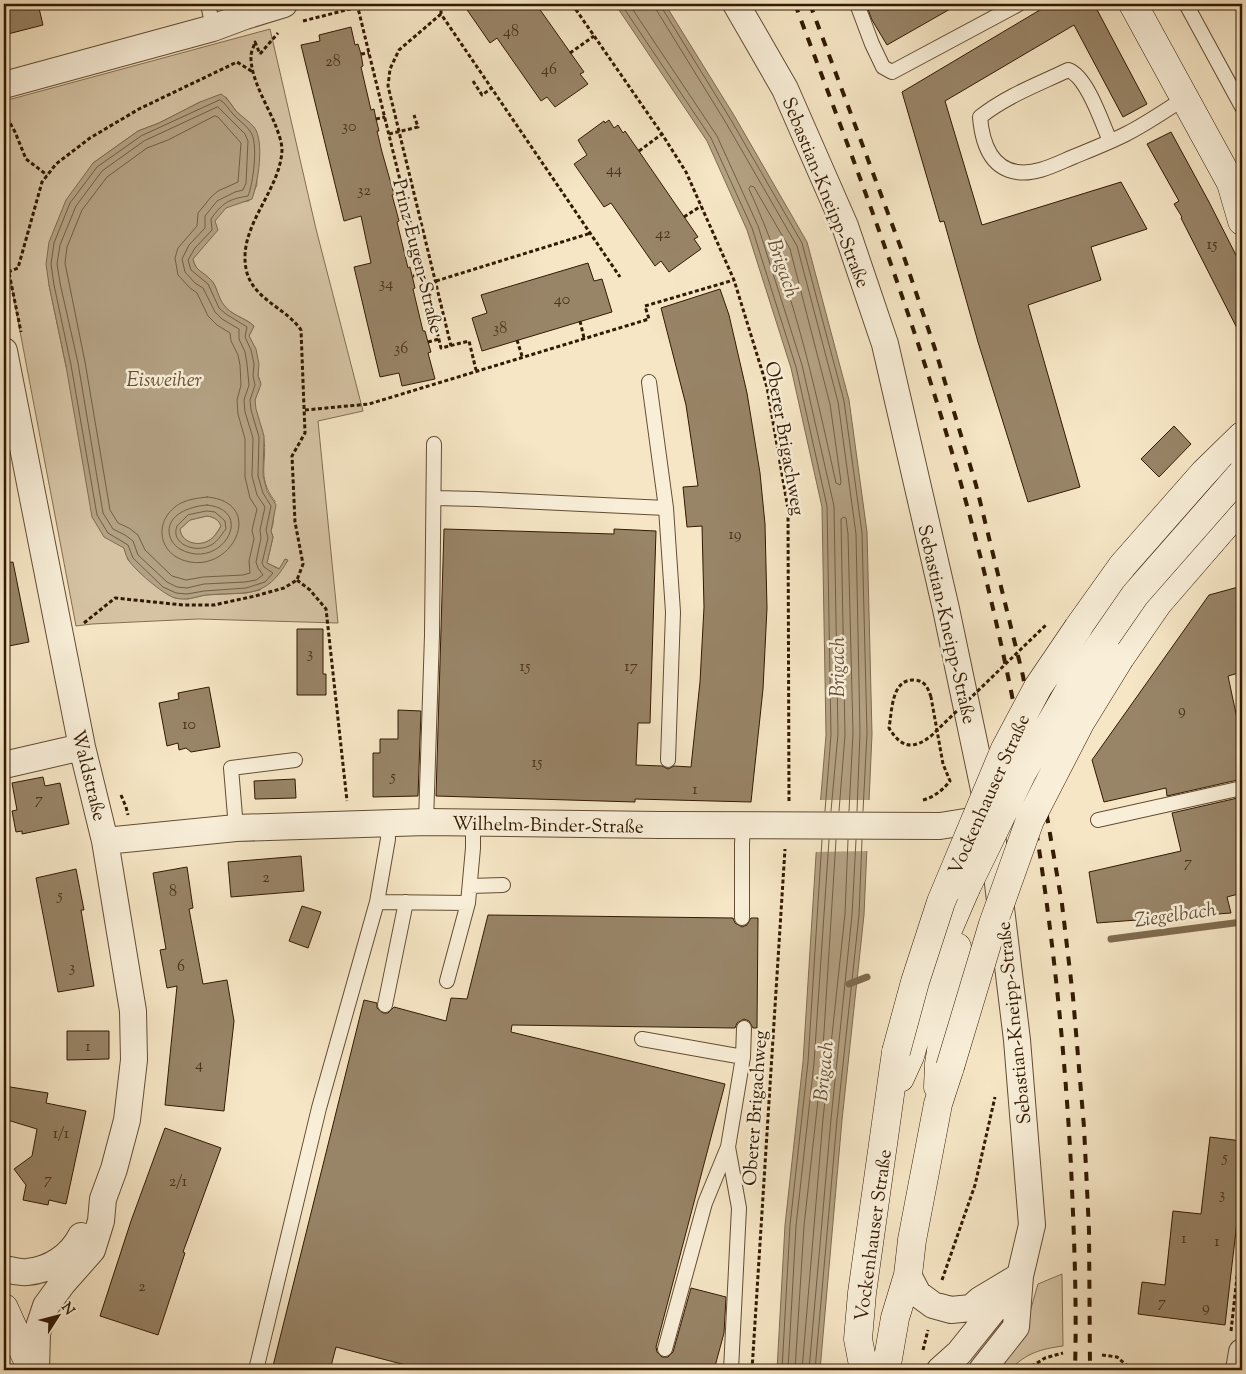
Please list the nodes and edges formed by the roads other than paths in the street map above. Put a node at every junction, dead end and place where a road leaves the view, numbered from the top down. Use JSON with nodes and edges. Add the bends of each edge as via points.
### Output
{"nodes":[{"id":1,"x":736,"y":4,"type":"edge"},
{"id":2,"x":857,"y":4,"type":"edge"},
{"id":3,"x":1019,"y":4,"type":"edge"},
{"id":4,"x":1133,"y":4,"type":"edge"},
{"id":5,"x":1186,"y":4,"type":"edge"},
{"id":6,"x":292,"y":12,"type":"edge"},
{"id":7,"x":211,"y":16,"type":"edge"},
{"id":8,"x":4,"y":86,"type":"edge"},
{"id":9,"x":1185,"y":98,"type":"junction"},
{"id":10,"x":1242,"y":107,"type":"edge"},
{"id":11,"x":1110,"y":141,"type":"junction"},
{"id":12,"x":1237,"y":190,"type":"edge"},
{"id":13,"x":1242,"y":221,"type":"edge"},
{"id":14,"x":4,"y":351,"type":"edge"},
{"id":15,"x":649,"y":382,"type":"dead end"},
{"id":16,"x":1242,"y":436,"type":"edge"},
{"id":17,"x":434,"y":444,"type":"dead end"},
{"id":18,"x":1242,"y":473,"type":"edge"},
{"id":19,"x":434,"y":498,"type":"junction"},
{"id":20,"x":1242,"y":506,"type":"edge"},
{"id":21,"x":666,"y":508,"type":"junction"},
{"id":22,"x":82,"y":747,"type":"junction"},
{"id":23,"x":295,"y":760,"type":"dead end"},
{"id":24,"x":668,"y":760,"type":"dead end"},
{"id":25,"x":4,"y":765,"type":"edge"},
{"id":26,"x":1242,"y":788,"type":"edge"},
{"id":27,"x":990,"y":818,"type":"junction"},
{"id":28,"x":1098,"y":820,"type":"dead end"},
{"id":29,"x":426,"y":822,"type":"junction"},
{"id":30,"x":387,"y":823,"type":"junction"},
{"id":31,"x":473,"y":823,"type":"junction"},
{"id":32,"x":743,"y":824,"type":"junction"},
{"id":33,"x":236,"y":828,"type":"junction"},
{"id":34,"x":106,"y":841,"type":"junction"},
{"id":35,"x":503,"y":885,"type":"dead end"},
{"id":36,"x":470,"y":886,"type":"junction"},
{"id":37,"x":966,"y":888,"type":"junction"},
{"id":38,"x":377,"y":902,"type":"junction"},
{"id":39,"x":406,"y":902,"type":"junction"},
{"id":40,"x":468,"y":903,"type":"junction"},
{"id":41,"x":742,"y":918,"type":"dead end"},
{"id":42,"x":447,"y":981,"type":"dead end"},
{"id":43,"x":385,"y":1005,"type":"dead end"},
{"id":44,"x":744,"y":1028,"type":"dead end"},
{"id":45,"x":642,"y":1039,"type":"dead end"},
{"id":46,"x":903,"y":1054,"type":"junction"},
{"id":47,"x":744,"y":1057,"type":"junction"},
{"id":48,"x":945,"y":1066,"type":"junction"},
{"id":49,"x":728,"y":1147,"type":"junction"},
{"id":50,"x":103,"y":1199,"type":"junction"},
{"id":51,"x":4,"y":1269,"type":"edge"},
{"id":52,"x":908,"y":1275,"type":"junction"},
{"id":53,"x":1020,"y":1276,"type":"junction"},
{"id":54,"x":4,"y":1308,"type":"edge"},
{"id":55,"x":858,"y":1339,"type":"junction"},
{"id":56,"x":1236,"y":1343,"type":"edge"},
{"id":57,"x":665,"y":1349,"type":"dead end"},
{"id":58,"x":931,"y":1364,"type":"edge"},
{"id":59,"x":34,"y":1370,"type":"edge"},
{"id":60,"x":256,"y":1370,"type":"edge"},
{"id":61,"x":731,"y":1370,"type":"edge"},
{"id":62,"x":850,"y":1370,"type":"edge"},
{"id":63,"x":864,"y":1370,"type":"edge"},
{"id":64,"x":886,"y":1370,"type":"edge"},
{"id":65,"x":982,"y":1370,"type":"edge"},
{"id":66,"x":1239,"y":1370,"type":"edge"}],
"edges":[{"from":1,"to":27,"type":"street","name":"Sebastian-Kneipp-Straße","via":[[786,89],[845,226],[885,344]]},
{"from":2,"to":3,"type":"lane","via":[[883,68],[892,72]]},
{"from":4,"to":9,"type":"main road"},
{"from":5,"to":10,"type":"lane"},
{"from":6,"to":7,"type":"street"},
{"from":7,"to":8,"type":"street"},
{"from":9,"to":11,"type":"lane"},
{"from":9,"to":12,"type":"main road"},
{"from":11,"to":11,"type":"lane","via":[[1050,167],[1020,173],[1010,171],[989,155],[981,133],[980,117],[1018,93],[1068,70],[1075,72],[1086,88]]},
{"from":12,"to":13,"type":"main road"},
{"from":14,"to":22,"type":"street","name":"Waldstraße"},
{"from":15,"to":21,"type":"lane"},
{"from":16,"to":46,"type":"main road","name":"Vockenhauser Straße","bridge":true,"via":[[1204,473],[1123,565],[1038,688],[1005,749],[941,902],[915,982]]},
{"from":17,"to":19,"type":"lane"},
{"from":18,"to":37,"type":"main road","name":"Vockenhauser Straße","bridge":true,"via":[[1135,595],[1072,686],[1022,773]]},
{"from":19,"to":21,"type":"lane"},
{"from":19,"to":29,"type":"lane"},
{"from":20,"to":48,"type":"main road","name":"Vockenhauser Straße","bridge":true,"via":[[1158,603],[1080,723],[1030,820]]},
{"from":21,"to":24,"type":"lane","via":[[673,612]]},
{"from":22,"to":25,"type":"street"},
{"from":22,"to":34,"type":"street","name":"Waldstraße"},
{"from":23,"to":33,"type":"lane","via":[[231,768]]},
{"from":26,"to":28,"type":"lane"},
{"from":27,"to":32,"type":"street","name":"Wilhelm-Binder-Straße","via":[[940,826]]},
{"from":27,"to":53,"type":"street","name":"Sebastian-Kneipp-Straße","via":[[1017,1040],[1032,1225]]},
{"from":29,"to":30,"type":"street","name":"Wilhelm-Binder-Straße"},
{"from":29,"to":31,"type":"street","name":"Wilhelm-Binder-Straße"},
{"from":30,"to":33,"type":"street","name":"Wilhelm-Binder-Straße"},
{"from":30,"to":38,"type":"lane","via":[[388,839]]},
{"from":31,"to":32,"type":"street","name":"Wilhelm-Binder-Straße","via":[[660,817]]},
{"from":31,"to":36,"type":"lane"},
{"from":32,"to":41,"type":"lane"},
{"from":33,"to":34,"type":"street","name":"Wilhelm-Binder-Straße"},
{"from":34,"to":50,"type":"street","name":"Waldstraße","via":[[132,1011],[134,1060],[127,1120]]},
{"from":35,"to":36,"type":"lane"},
{"from":36,"to":40,"type":"lane"},
{"from":37,"to":46,"type":"main road","name":"Vockenhauser Straße"},
{"from":37,"to":48,"type":"main road","name":"Vockenhauser Straße"},
{"from":38,"to":39,"type":"lane"},
{"from":38,"to":60,"type":"lane","via":[[319,1108]]},
{"from":39,"to":40,"type":"lane"},
{"from":39,"to":43,"type":"lane"},
{"from":40,"to":42,"type":"lane"},
{"from":44,"to":47,"type":"lane"},
{"from":45,"to":47,"type":"lane"},
{"from":46,"to":55,"type":"main road","name":"Vockenhauser Straße","via":[[890,1100]]},
{"from":47,"to":49,"type":"lane"},
{"from":48,"to":52,"type":"main road","name":"Vockenhauser Straße"},
{"from":49,"to":57,"type":"lane","via":[[705,1203]]},
{"from":49,"to":61,"type":"lane","via":[[739,1208]]},
{"from":50,"to":51,"type":"street","name":"Waldstraße","via":[[80,1239],[64,1258],[48,1267],[27,1272]]},
{"from":50,"to":59,"type":"street","name":"Waldstraße","via":[[101,1221],[92,1250],[46,1306],[37,1333]]},
{"from":52,"to":53,"type":"street","via":[[918,1294],[933,1305],[951,1310],[970,1308]]},
{"from":52,"to":64,"type":"main road","name":"Vockenhauser Straße","via":[[895,1318]]},
{"from":53,"to":58,"type":"street","name":"Sebastian-Kneipp-Straße","via":[[959,1353]]},
{"from":53,"to":65,"type":"street","name":"Sebastian-Kneipp-Straße","via":[[1016,1327]]},
{"from":54,"to":59,"type":"main road"},
{"from":55,"to":62,"type":"main road"},
{"from":55,"to":63,"type":"main road","name":"Vockenhauser Straße"},
{"from":56,"to":66,"type":"street"}]}
